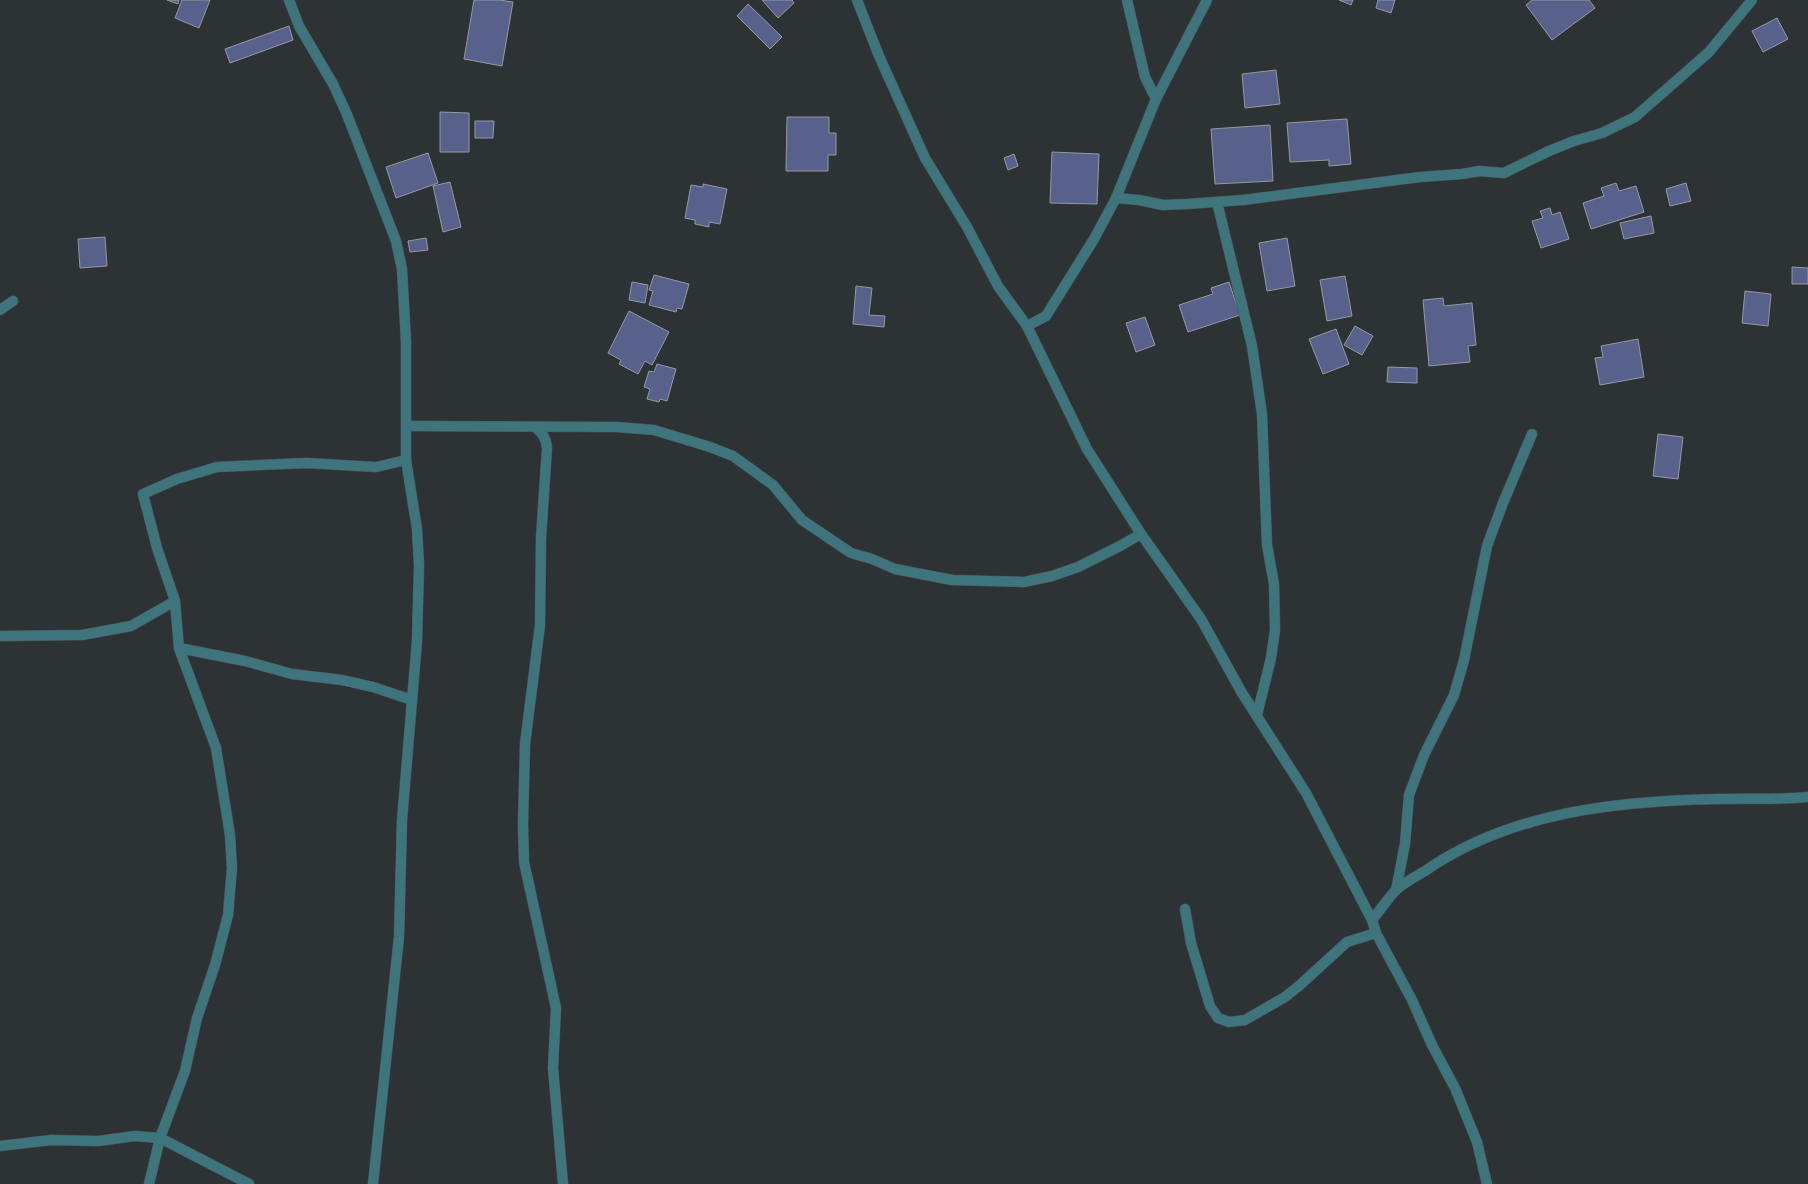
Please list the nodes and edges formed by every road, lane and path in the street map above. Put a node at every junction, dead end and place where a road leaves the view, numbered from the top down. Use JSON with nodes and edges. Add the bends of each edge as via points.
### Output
{"nodes":[{"id":1,"x":289,"y":0,"type":"edge"},
{"id":2,"x":857,"y":0,"type":"edge"},
{"id":3,"x":1127,"y":0,"type":"edge"},
{"id":4,"x":1207,"y":0,"type":"edge"},
{"id":5,"x":1752,"y":0,"type":"edge"},
{"id":6,"x":1156,"y":99,"type":"junction"},
{"id":7,"x":1116,"y":198,"type":"junction"},
{"id":8,"x":1217,"y":202,"type":"junction"},
{"id":9,"x":13,"y":301,"type":"dead end"},
{"id":10,"x":0,"y":310,"type":"edge"},
{"id":11,"x":1027,"y":326,"type":"junction"},
{"id":12,"x":407,"y":426,"type":"junction"},
{"id":13,"x":535,"y":427,"type":"junction"},
{"id":14,"x":1532,"y":434,"type":"dead end"},
{"id":15,"x":406,"y":460,"type":"junction"},
{"id":16,"x":1141,"y":534,"type":"junction"},
{"id":17,"x":175,"y":601,"type":"junction"},
{"id":18,"x":0,"y":636,"type":"edge"},
{"id":19,"x":179,"y":648,"type":"junction"},
{"id":20,"x":412,"y":700,"type":"junction"},
{"id":21,"x":1257,"y":715,"type":"junction"},
{"id":22,"x":1808,"y":797,"type":"edge"},
{"id":23,"x":1396,"y":890,"type":"junction"},
{"id":24,"x":1185,"y":909,"type":"dead end"},
{"id":25,"x":1372,"y":920,"type":"junction"},
{"id":26,"x":1376,"y":933,"type":"junction"},
{"id":27,"x":160,"y":1138,"type":"junction"},
{"id":28,"x":0,"y":1146,"type":"edge"},
{"id":29,"x":149,"y":1184,"type":"edge"},
{"id":30,"x":249,"y":1184,"type":"edge"},
{"id":31,"x":373,"y":1184,"type":"edge"},
{"id":32,"x":563,"y":1184,"type":"edge"},
{"id":33,"x":1487,"y":1184,"type":"edge"}],
"edges":[{"from":1,"to":12,"type":"street","via":[[299,26],[333,84],[346,112],[396,241],[404,295]]},
{"from":2,"to":11,"type":"street","via":[[925,158],[998,286]]},
{"from":3,"to":6,"type":"street","via":[[1145,77]]},
{"from":4,"to":6,"type":"street"},
{"from":5,"to":8,"type":"street","via":[[1709,52],[1635,117],[1602,133],[1549,151],[1504,173],[1479,171]]},
{"from":6,"to":7,"type":"street"},
{"from":7,"to":8,"type":"street","via":[[1163,205]]},
{"from":7,"to":11,"type":"street","via":[[1046,316]]},
{"from":8,"to":21,"type":"street","via":[[1252,346],[1262,414],[1267,545],[1274,584],[1275,630]]},
{"from":9,"to":10,"type":"street"},
{"from":11,"to":16,"type":"street","via":[[1087,449]]},
{"from":12,"to":13,"type":"street"},
{"from":12,"to":15,"type":"street"},
{"from":13,"to":16,"type":"street","via":[[616,427],[654,430],[733,456],[773,485],[802,520],[851,553],[895,568],[952,580],[1024,582],[1052,576],[1078,567]]},
{"from":13,"to":32,"type":"street","via":[[546,439],[547,448],[543,485],[540,625],[525,744],[523,854],[556,1008],[553,1068]]},
{"from":14,"to":23,"type":"street","via":[[1487,546],[1464,660],[1454,695],[1424,755],[1409,795],[1405,844]]},
{"from":15,"to":17,"type":"street","via":[[376,467],[307,463],[217,467],[178,479],[144,494],[157,548]]},
{"from":15,"to":20,"type":"street","via":[[417,529],[419,565]]},
{"from":16,"to":21,"type":"street","via":[[1201,619]]},
{"from":17,"to":18,"type":"street","via":[[131,626],[82,635]]},
{"from":17,"to":19,"type":"street"},
{"from":19,"to":20,"type":"street","via":[[245,661],[292,674],[342,680]]},
{"from":19,"to":27,"type":"street","via":[[216,748],[230,834],[232,868],[228,915],[215,965],[197,1018],[185,1071]]},
{"from":20,"to":31,"type":"street","via":[[402,820],[399,937]]},
{"from":21,"to":25,"type":"street","via":[[1306,793]]},
{"from":22,"to":23,"type":"street","via":[[1623,805],[1563,813],[1506,830],[1448,855]]},
{"from":23,"to":25,"type":"street"},
{"from":24,"to":26,"type":"street","via":[[1191,943],[1210,1006],[1218,1018],[1229,1022],[1245,1020],[1285,997],[1347,942]]},
{"from":25,"to":26,"type":"street"},
{"from":26,"to":33,"type":"street","via":[[1455,1088],[1477,1142]]},
{"from":27,"to":28,"type":"street","via":[[134,1136],[98,1140],[51,1140]]},
{"from":27,"to":29,"type":"street"},
{"from":27,"to":30,"type":"street"}]}
